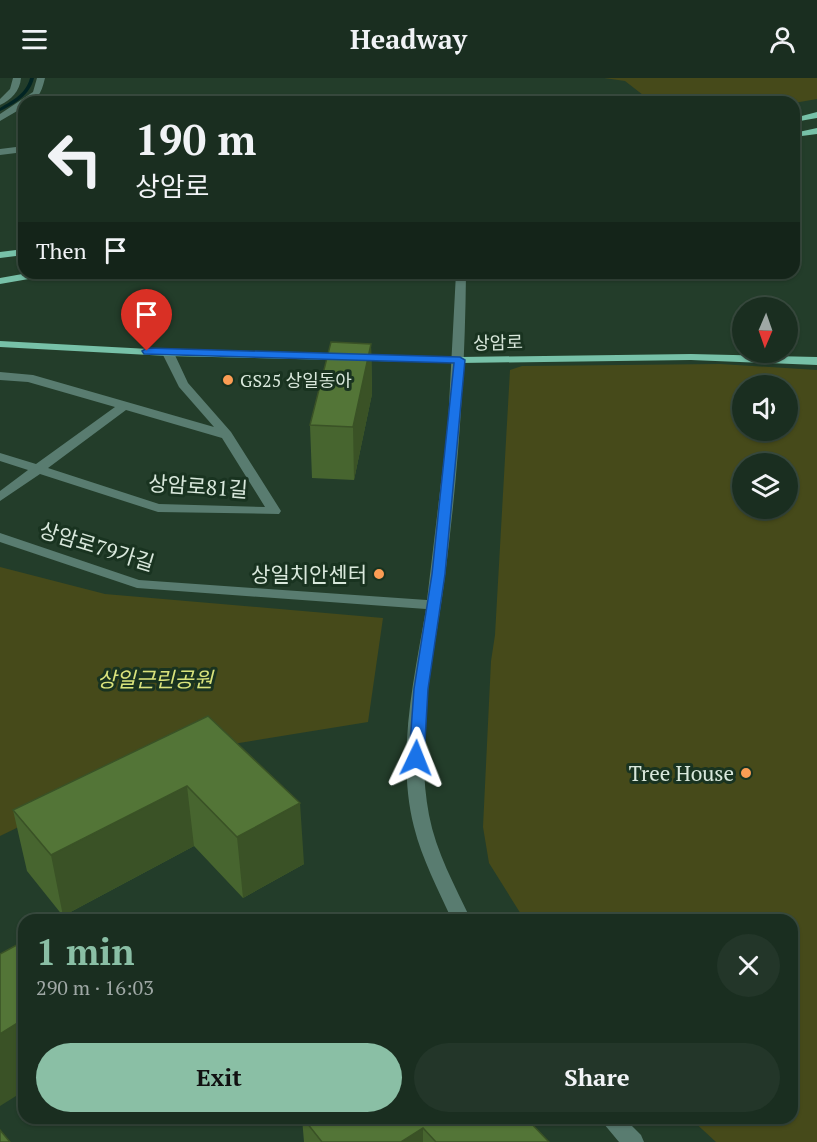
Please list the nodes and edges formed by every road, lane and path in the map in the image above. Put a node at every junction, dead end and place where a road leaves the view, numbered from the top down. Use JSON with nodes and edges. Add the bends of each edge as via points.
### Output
{"nodes":[{"id":1,"x":17,"y":78,"type":"edge"},
{"id":2,"x":41,"y":78,"type":"edge"},
{"id":3,"x":33,"y":96,"type":"edge"},
{"id":4,"x":0,"y":103,"type":"edge"},
{"id":5,"x":18,"y":107,"type":"edge"},
{"id":6,"x":817,"y":116,"type":"edge"},
{"id":7,"x":0,"y":118,"type":"edge"},
{"id":8,"x":800,"y":119,"type":"edge"},
{"id":9,"x":817,"y":131,"type":"edge"},
{"id":10,"x":800,"y":134,"type":"edge"},
{"id":11,"x":18,"y":150,"type":"edge"},
{"id":12,"x":0,"y":152,"type":"edge"},
{"id":13,"x":18,"y":253,"type":"edge"},
{"id":14,"x":0,"y":255,"type":"edge"},
{"id":15,"x":18,"y":278,"type":"edge"},
{"id":16,"x":461,"y":279,"type":"edge"},
{"id":17,"x":0,"y":281,"type":"edge"},
{"id":18,"x":0,"y":344,"type":"edge"},
{"id":19,"x":168,"y":352,"type":"junction"},
{"id":20,"x":460,"y":360,"type":"junction"},
{"id":21,"x":817,"y":361,"type":"edge"},
{"id":22,"x":0,"y":376,"type":"edge"},
{"id":23,"x":125,"y":405,"type":"junction"},
{"id":24,"x":227,"y":435,"type":"junction"},
{"id":25,"x":0,"y":457,"type":"edge"},
{"id":26,"x":38,"y":470,"type":"junction"},
{"id":27,"x":0,"y":497,"type":"edge"},
{"id":28,"x":0,"y":537,"type":"edge"},
{"id":29,"x":434,"y":604,"type":"junction"},
{"id":30,"x":459,"y":914,"type":"edge"},
{"id":31,"x":616,"y":1124,"type":"edge"},
{"id":32,"x":633,"y":1142,"type":"edge"}],
"edges":[{"from":1,"to":4,"type":"street","via":[[17,85]]},
{"from":2,"to":3,"type":"street"},
{"from":5,"to":7,"type":"street"},
{"from":6,"to":8,"type":"main road"},
{"from":9,"to":10,"type":"main road"},
{"from":11,"to":12,"type":"street"},
{"from":13,"to":14,"type":"main road"},
{"from":15,"to":17,"type":"main road"},
{"from":16,"to":20,"type":"street"},
{"from":18,"to":19,"type":"main road","name":"상암로"},
{"from":19,"to":20,"type":"main road","name":"상암로"},
{"from":19,"to":24,"type":"street","name":"상암로81길","via":[[183,384]]},
{"from":20,"to":21,"type":"main road","name":"상암로","via":[[691,357]]},
{"from":20,"to":29,"type":"street"},
{"from":22,"to":23,"type":"street","via":[[29,378]]},
{"from":23,"to":24,"type":"street"},
{"from":23,"to":26,"type":"street"},
{"from":24,"to":26,"type":"street","name":"상암로81길","via":[[274,511],[158,508]]},
{"from":25,"to":26,"type":"street","name":"상암로81길"},
{"from":26,"to":27,"type":"street"},
{"from":28,"to":29,"type":"street","name":"상암로79가길","via":[[137,584]]},
{"from":29,"to":30,"type":"street","via":[[415,745],[420,815],[439,873]]},
{"from":31,"to":32,"type":"street"}]}
